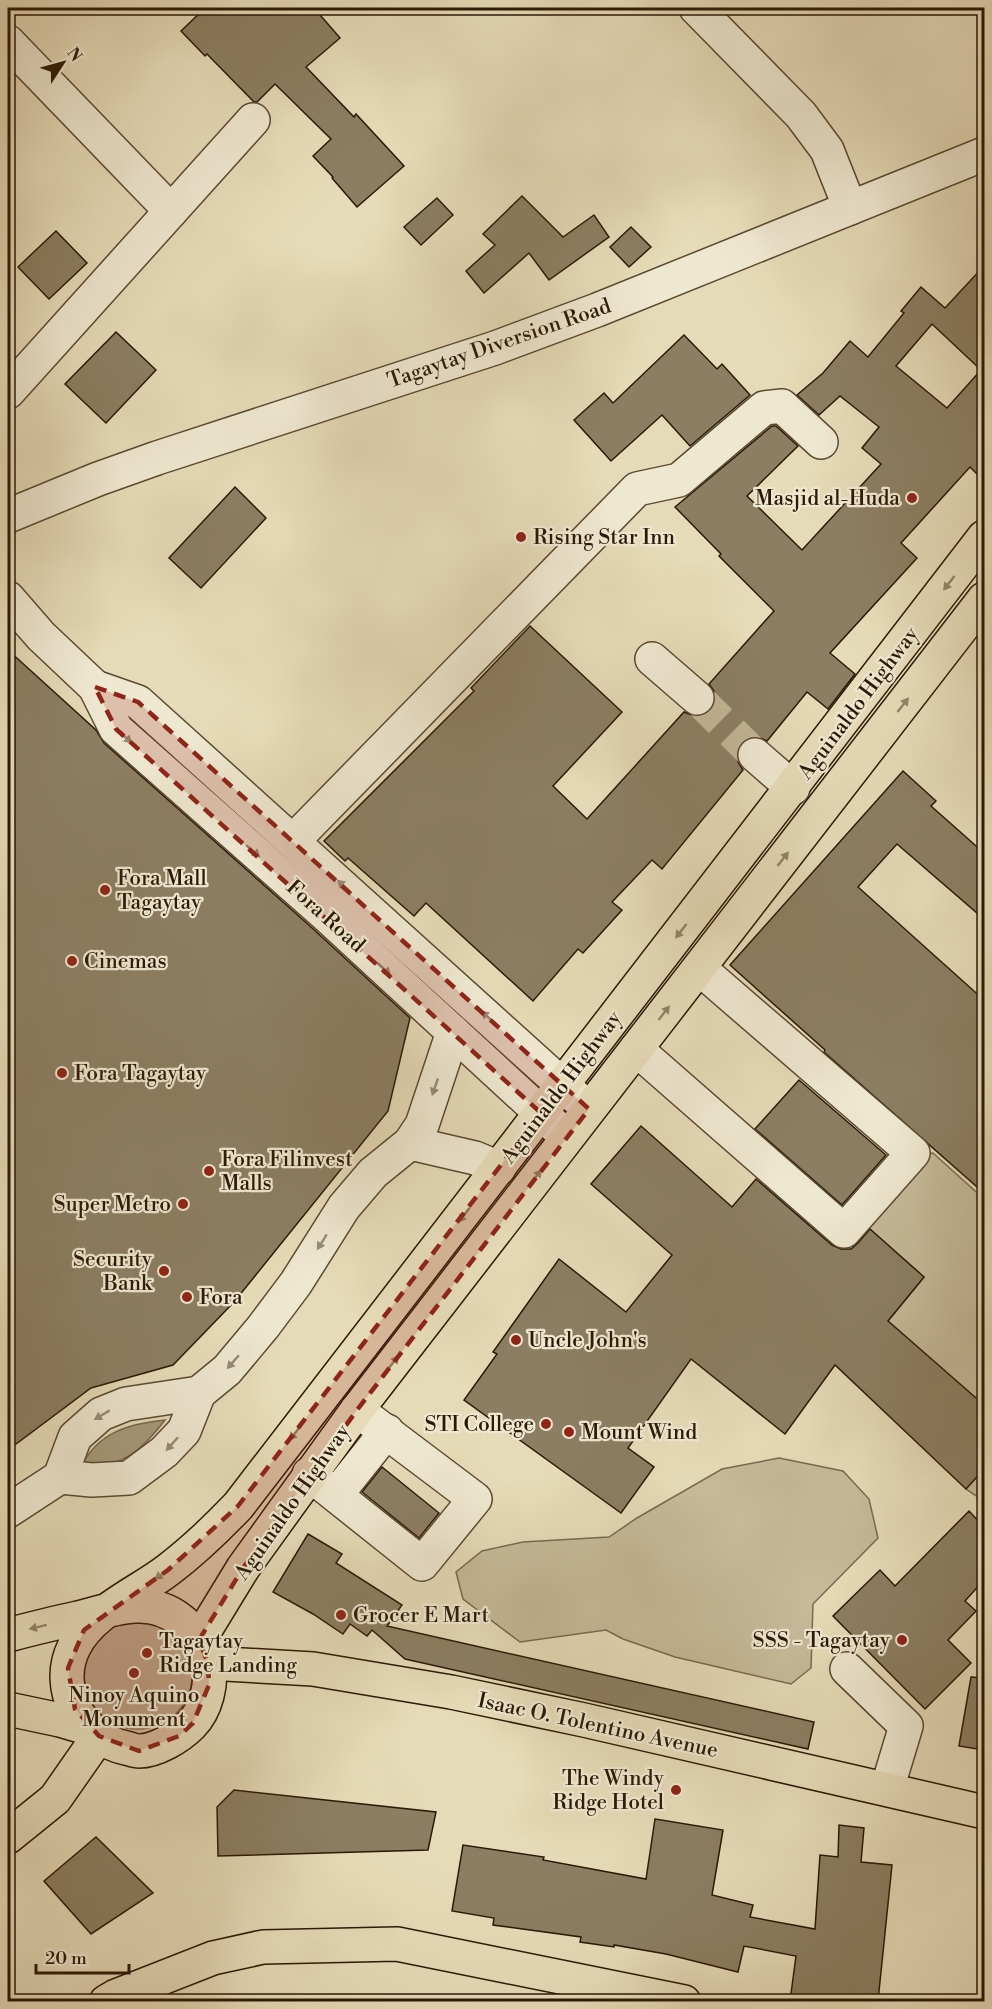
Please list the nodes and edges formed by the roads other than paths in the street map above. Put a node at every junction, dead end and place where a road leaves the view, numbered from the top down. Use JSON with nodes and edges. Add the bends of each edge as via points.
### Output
{"nodes":[{"id":1,"x":696,"y":8,"type":"edge"},
{"id":2,"x":8,"y":42,"type":"edge"},
{"id":3,"x":253,"y":120,"type":"dead end"},
{"id":4,"x":984,"y":154,"type":"edge"},
{"id":5,"x":850,"y":208,"type":"junction"},
{"id":6,"x":171,"y":211,"type":"junction"},
{"id":7,"x":9,"y":387,"type":"edge"},
{"id":8,"x":821,"y":442,"type":"dead end"},
{"id":9,"x":8,"y":516,"type":"edge"},
{"id":10,"x":984,"y":537,"type":"edge"},
{"id":11,"x":8,"y":597,"type":"edge"},
{"id":12,"x":984,"y":598,"type":"edge"},
{"id":13,"x":652,"y":659,"type":"dead end"},
{"id":14,"x":95,"y":687,"type":"junction"},
{"id":15,"x":697,"y":698,"type":"tunnel mouth"},
{"id":16,"x":755,"y":755,"type":"tunnel mouth"},
{"id":17,"x":793,"y":788,"type":"junction"},
{"id":18,"x":294,"y":840,"type":"junction"},
{"id":19,"x":699,"y":968,"type":"junction"},
{"id":20,"x":453,"y":1032,"type":"junction"},
{"id":21,"x":520,"y":1047,"type":"junction"},
{"id":22,"x":636,"y":1049,"type":"junction"},
{"id":23,"x":498,"y":1073,"type":"junction"},
{"id":24,"x":562,"y":1085,"type":"junction"},
{"id":25,"x":589,"y":1109,"type":"junction"},
{"id":26,"x":541,"y":1113,"type":"junction"},
{"id":27,"x":567,"y":1137,"type":"junction"},
{"id":28,"x":410,"y":1143,"type":"junction"},
{"id":29,"x":499,"y":1168,"type":"junction"},
{"id":30,"x":199,"y":1393,"type":"junction"},
{"id":31,"x":357,"y":1410,"type":"junction"},
{"id":32,"x":387,"y":1431,"type":"junction"},
{"id":33,"x":309,"y":1474,"type":"junction"},
{"id":34,"x":60,"y":1477,"type":"junction"},
{"id":35,"x":336,"y":1495,"type":"junction"},
{"id":36,"x":8,"y":1511,"type":"edge"},
{"id":37,"x":110,"y":1610,"type":"junction"},
{"id":38,"x":8,"y":1635,"type":"edge"},
{"id":39,"x":204,"y":1652,"type":"junction"},
{"id":40,"x":847,"y":1670,"type":"dead end"},
{"id":41,"x":8,"y":1709,"type":"edge"},
{"id":42,"x":93,"y":1732,"type":"junction"},
{"id":43,"x":887,"y":1790,"type":"junction"},
{"id":44,"x":984,"y":1812,"type":"edge"},
{"id":45,"x":8,"y":1837,"type":"edge"},
{"id":46,"x":106,"y":2001,"type":"edge"},
{"id":47,"x":684,"y":2001,"type":"edge"}],
"edges":[{"from":1,"to":5,"type":"street","via":[[801,115],[827,150]]},
{"from":2,"to":6,"type":"street"},
{"from":3,"to":6,"type":"street"},
{"from":4,"to":5,"type":"street","name":"Tagaytay Diversion Road"},
{"from":5,"to":9,"type":"street","name":"Tagaytay Diversion Road","via":[[526,337],[157,458]]},
{"from":6,"to":7,"type":"street"},
{"from":8,"to":18,"type":"street","via":[[782,406],[764,408],[679,480],[637,489]]},
{"from":10,"to":17,"type":"main road","name":"Aguinaldo Highway","one_way":true},
{"from":11,"to":14,"type":"street","name":"Fora Road","via":[[41,636]]},
{"from":19,"to":12,"type":"main road","name":"Aguinaldo Highway","one_way":true},
{"from":13,"to":15,"type":"street"},
{"from":14,"to":18,"type":"street","name":"Fora Road","via":[[138,702]]},
{"from":14,"to":20,"type":"street","name":"Fora Road","one_way":true,"via":[[116,729]]},
{"from":16,"to":17,"type":"street"},
{"from":17,"to":24,"type":"main road","name":"Aguinaldo Highway","one_way":true},
{"from":21,"to":18,"type":"street","name":"Fora Road","one_way":true},
{"from":22,"to":19,"type":"main road","name":"Aguinaldo Highway","one_way":true},
{"from":19,"to":22,"type":"street","via":[[913,1153],[844,1231]]},
{"from":20,"to":23,"type":"street","name":"Fora Road"},
{"from":20,"to":28,"type":"street","one_way":true,"via":[[422,1125]]},
{"from":21,"to":23,"type":"street"},
{"from":21,"to":24,"type":"street","name":"Fora Road"},
{"from":22,"to":25,"type":"main road","name":"Aguinaldo Highway"},
{"from":23,"to":26,"type":"street","name":"Fora Road"},
{"from":24,"to":25,"type":"street","name":"Fora Road"},
{"from":24,"to":26,"type":"main road","name":"Aguinaldo Highway"},
{"from":25,"to":27,"type":"main road","name":"Aguinaldo Highway"},
{"from":26,"to":27,"type":"street","name":"Fora Road"},
{"from":26,"to":29,"type":"main road","name":"Aguinaldo Highway"},
{"from":31,"to":27,"type":"main road","name":"Aguinaldo Highway","one_way":true},
{"from":28,"to":29,"type":"street","via":[[475,1158]]},
{"from":28,"to":30,"type":"street","one_way":true,"via":[[373,1173],[351,1199],[263,1327],[226,1370]]},
{"from":29,"to":37,"type":"main road","name":"Aguinaldo Highway","one_way":true,"via":[[238,1506],[168,1570]]},
{"from":30,"to":34,"type":"street","one_way":true,"via":[[126,1404],[101,1414],[75,1437]]},
{"from":30,"to":34,"type":"street","one_way":true,"via":[[184,1431],[129,1478]]},
{"from":31,"to":32,"type":"street"},
{"from":31,"to":33,"type":"main road","name":"Aguinaldo Highway"},
{"from":32,"to":35,"type":"street"},
{"from":32,"to":35,"type":"street","via":[[475,1499],[422,1564]]},
{"from":33,"to":35,"type":"street"},
{"from":33,"to":39,"type":"main road","name":"Aguinaldo Highway","via":[[243,1569]]},
{"from":34,"to":36,"type":"street"},
{"from":37,"to":38,"type":"main road","one_way":true},
{"from":37,"to":39,"type":"main road","via":[[136,1606],[165,1611],[190,1628]]},
{"from":37,"to":42,"type":"main road","via":[[84,1630],[73,1648],[68,1668],[68,1689],[75,1709]]},
{"from":39,"to":42,"type":"main road","via":[[209,1685],[203,1707],[179,1736],[139,1751],[115,1746]]},
{"from":39,"to":43,"type":"main road","name":"Isaac O. Tolentino Avenue","via":[[451,1692]]},
{"from":40,"to":43,"type":"street","via":[[906,1726]]},
{"from":41,"to":42,"type":"main road"},
{"from":42,"to":45,"type":"main road","via":[[55,1799]]},
{"from":43,"to":44,"type":"main road","name":"Isaac O. Tolentino Avenue"},
{"from":46,"to":47,"type":"main road","via":[[213,1958],[263,1947],[397,1944]]}]}
